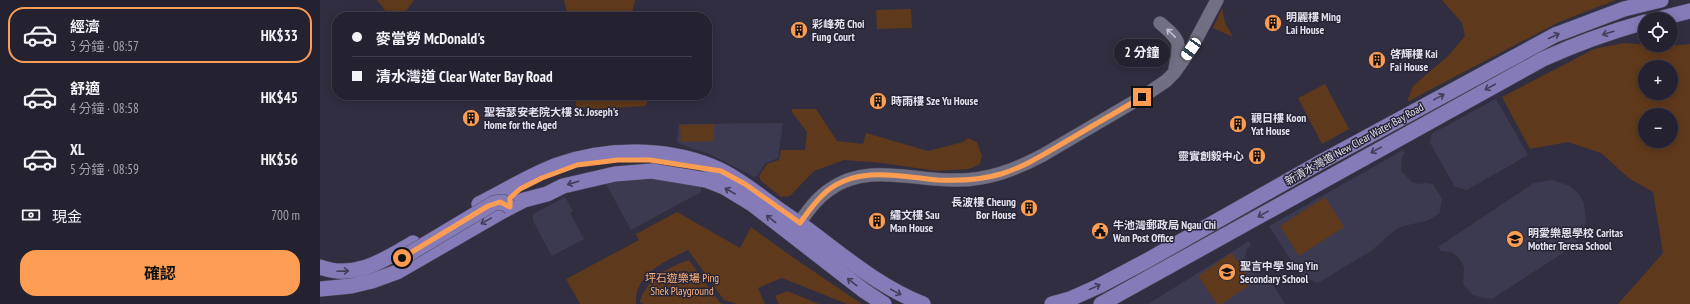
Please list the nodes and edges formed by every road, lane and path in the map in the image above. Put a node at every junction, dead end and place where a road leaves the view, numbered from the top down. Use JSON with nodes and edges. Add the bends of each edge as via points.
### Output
{"nodes":[{"id":1,"x":1217,"y":0,"type":"edge"},
{"id":2,"x":1662,"y":0,"type":"edge"},
{"id":3,"x":1690,"y":11,"type":"edge"},
{"id":4,"x":1678,"y":14,"type":"edge"},
{"id":5,"x":1160,"y":23,"type":"dead end"},
{"id":6,"x":1638,"y":24,"type":"edge"},
{"id":7,"x":1174,"y":73,"type":"junction"},
{"id":8,"x":596,"y":164,"type":"junction"},
{"id":9,"x":721,"y":171,"type":"junction"},
{"id":10,"x":706,"y":180,"type":"junction"},
{"id":11,"x":795,"y":228,"type":"junction"},
{"id":12,"x":320,"y":267,"type":"edge"},
{"id":13,"x":367,"y":268,"type":"junction"},
{"id":14,"x":351,"y":286,"type":"junction"},
{"id":15,"x":320,"y":289,"type":"edge"},
{"id":16,"x":320,"y":296,"type":"edge"},
{"id":17,"x":1057,"y":303,"type":"edge"},
{"id":18,"x":884,"y":304,"type":"edge"},
{"id":19,"x":923,"y":304,"type":"edge"},
{"id":20,"x":1100,"y":304,"type":"edge"}],
"edges":[{"from":1,"to":7,"type":"main road","via":[[1191,49]]},
{"from":17,"to":2,"type":"main road","name":"新清水灣道 New Clear Water Bay Road","one_way":true,"via":[[1099,286],[1148,260],[1319,163],[1555,35],[1624,9]]},
{"from":3,"to":4,"type":"main road"},
{"from":7,"to":5,"type":"main road","one_way":true,"via":[[1179,47],[1176,38]]},
{"from":6,"to":20,"type":"main road","name":"新清水灣道 New Clear Water Bay Road","one_way":true,"via":[[1609,32],[1542,59]]},
{"from":7,"to":11,"type":"main road","via":[[1142,97],[1015,169],[988,177],[954,180],[887,175],[860,176],[827,190]]},
{"from":8,"to":9,"type":"main road","via":[[618,160],[650,160]]},
{"from":8,"to":10,"type":"main road","via":[[667,167]]},
{"from":8,"to":13,"type":"main road","bridge":true,"via":[[559,170],[520,189],[510,198],[510,207],[503,202],[494,203],[386,267]]},
{"from":9,"to":11,"type":"main road","via":[[745,184]]},
{"from":9,"to":13,"type":"main road","via":[[696,161],[654,153],[613,153],[570,161],[504,191],[391,257]]},
{"from":11,"to":10,"type":"main road","one_way":true,"via":[[724,187]]},
{"from":10,"to":14,"type":"main road","one_way":true,"via":[[652,171],[628,172],[563,186],[547,194],[524,200],[397,272]]},
{"from":18,"to":11,"type":"main road","one_way":true,"via":[[863,290]]},
{"from":11,"to":19,"type":"main road","one_way":true,"via":[[871,277]]},
{"from":12,"to":13,"type":"main road","one_way":true,"via":[[342,272]]},
{"from":14,"to":15,"type":"main road"},
{"from":14,"to":16,"type":"main road"}]}
